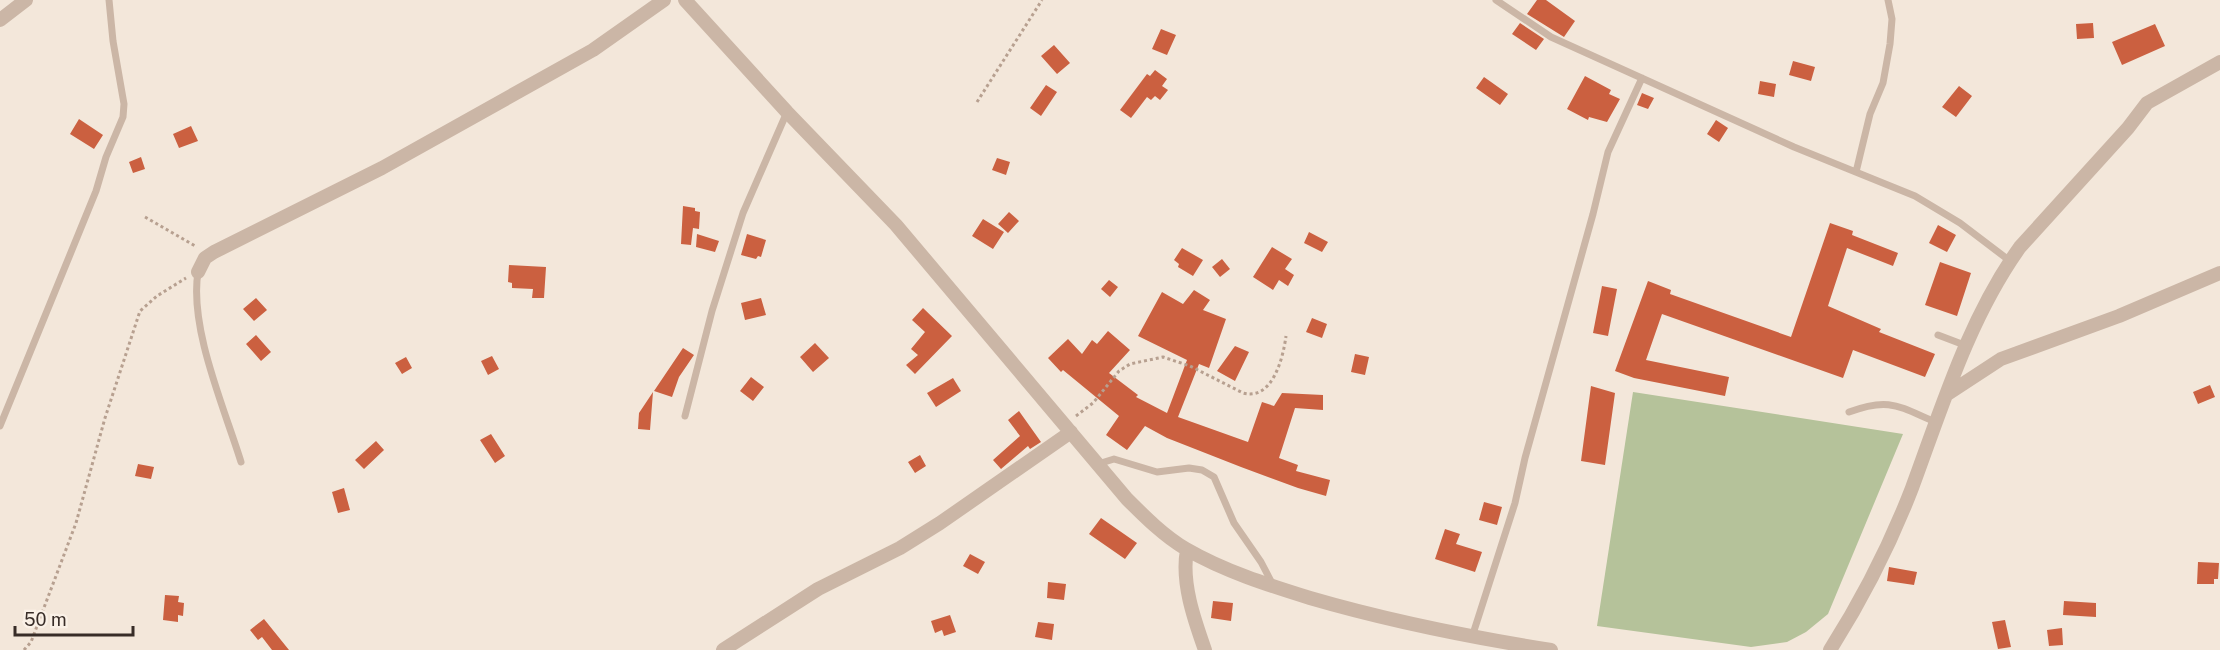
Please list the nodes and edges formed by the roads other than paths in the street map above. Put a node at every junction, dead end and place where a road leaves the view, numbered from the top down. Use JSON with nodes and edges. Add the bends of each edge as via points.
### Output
{"nodes":[{"id":1,"x":26,"y":0,"type":"edge"},
{"id":2,"x":109,"y":0,"type":"edge"},
{"id":3,"x":664,"y":0,"type":"edge"},
{"id":4,"x":685,"y":0,"type":"edge"},
{"id":5,"x":1496,"y":0,"type":"edge"},
{"id":6,"x":1888,"y":0,"type":"edge"},
{"id":7,"x":0,"y":20,"type":"edge"},
{"id":8,"x":2220,"y":62,"type":"edge"},
{"id":9,"x":1642,"y":78,"type":"junction"},
{"id":10,"x":787,"y":112,"type":"junction"},
{"id":11,"x":1856,"y":172,"type":"junction"},
{"id":12,"x":2010,"y":261,"type":"junction"},
{"id":13,"x":198,"y":272,"type":"joint"},
{"id":14,"x":2220,"y":273,"type":"edge"},
{"id":15,"x":1938,"y":335,"type":"dead end"},
{"id":16,"x":1967,"y":346,"type":"junction"},
{"id":17,"x":1946,"y":395,"type":"junction"},
{"id":18,"x":1849,"y":412,"type":"dead end"},
{"id":19,"x":686,"y":416,"type":"dead end"},
{"id":20,"x":1935,"y":422,"type":"junction"},
{"id":21,"x":0,"y":426,"type":"edge"},
{"id":22,"x":1068,"y":428,"type":"junction"},
{"id":23,"x":241,"y":462,"type":"dead end"},
{"id":24,"x":1098,"y":464,"type":"junction"},
{"id":25,"x":1187,"y":550,"type":"junction"},
{"id":26,"x":1274,"y":587,"type":"junction"},
{"id":27,"x":1472,"y":637,"type":"junction"},
{"id":28,"x":723,"y":650,"type":"edge"},
{"id":29,"x":1204,"y":650,"type":"edge"},
{"id":30,"x":1551,"y":650,"type":"edge"},
{"id":31,"x":1830,"y":650,"type":"edge"}],
"edges":[{"from":1,"to":7,"type":"street"},
{"from":2,"to":21,"type":"lane","via":[[122,83],[123,117]]},
{"from":3,"to":13,"type":"street","via":[[592,50],[382,168],[205,258]]},
{"from":4,"to":10,"type":"street"},
{"from":5,"to":9,"type":"lane","via":[[1551,37]]},
{"from":6,"to":11,"type":"lane","via":[[1892,19],[1883,83],[1863,137]]},
{"from":8,"to":12,"type":"street","via":[[2147,103]]},
{"from":9,"to":11,"type":"lane"},
{"from":9,"to":27,"type":"lane","via":[[1608,152],[1515,503]]},
{"from":10,"to":19,"type":"lane","via":[[743,213],[712,311]]},
{"from":10,"to":22,"type":"street","via":[[896,225]]},
{"from":11,"to":12,"type":"lane","via":[[1922,200]]},
{"from":12,"to":16,"type":"street"},
{"from":13,"to":23,"type":"lane","via":[[200,328]]},
{"from":14,"to":17,"type":"street","via":[[2119,316],[2001,359]]},
{"from":15,"to":16,"type":"lane"},
{"from":16,"to":17,"type":"street"},
{"from":17,"to":20,"type":"street"},
{"from":18,"to":20,"type":"lane","via":[[1883,403]]},
{"from":20,"to":31,"type":"street","via":[[1870,585]]},
{"from":22,"to":24,"type":"street"},
{"from":22,"to":28,"type":"street","via":[[940,523],[818,589]]},
{"from":24,"to":25,"type":"street","via":[[1143,514]]},
{"from":24,"to":26,"type":"lane","via":[[1114,459],[1157,472],[1189,468],[1214,477],[1234,523]]},
{"from":25,"to":26,"type":"street"},
{"from":25,"to":29,"type":"street","via":[[1189,596]]},
{"from":26,"to":27,"type":"street","via":[[1398,622]]},
{"from":27,"to":30,"type":"street"}]}
